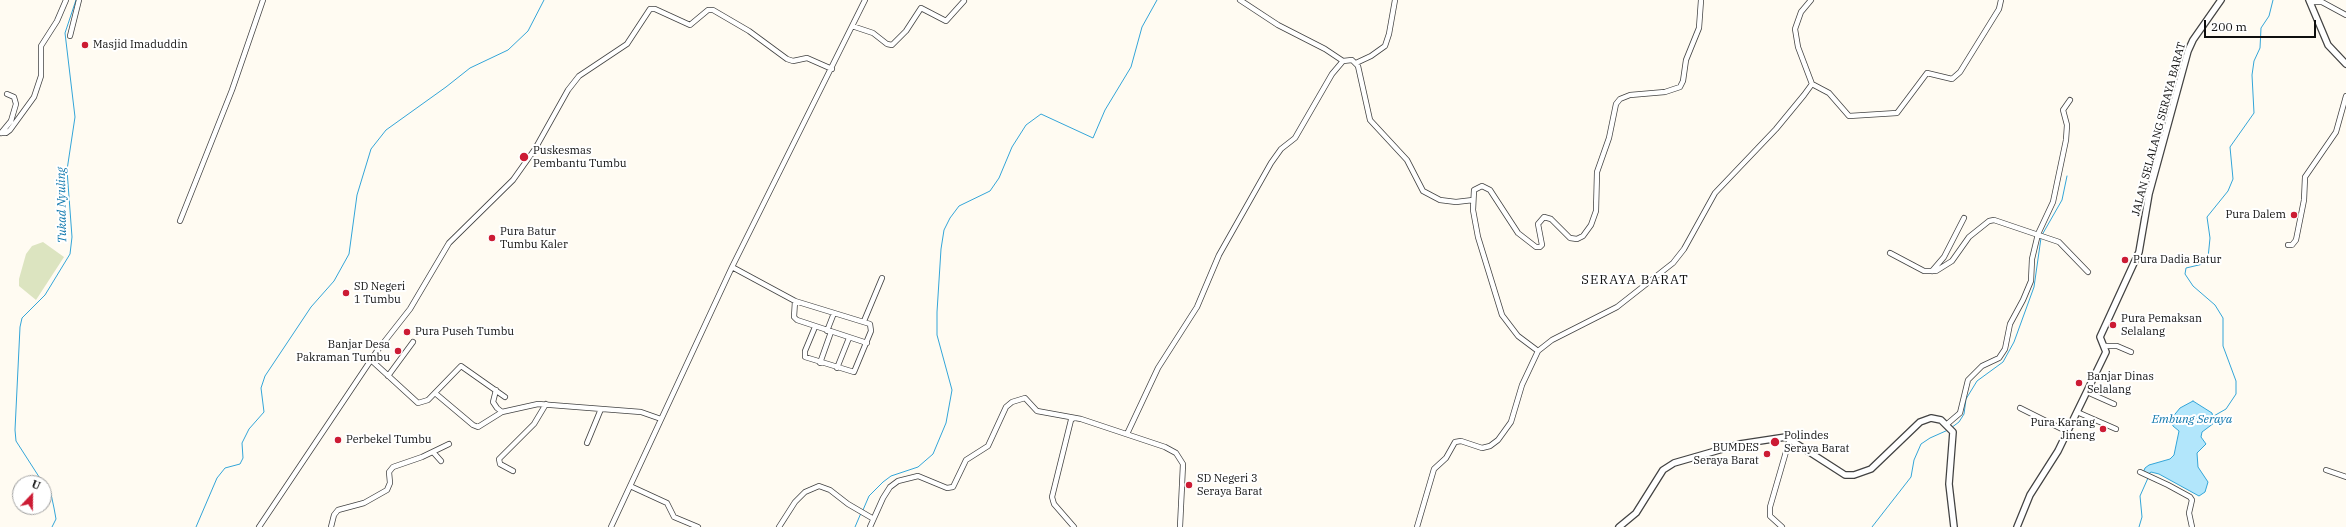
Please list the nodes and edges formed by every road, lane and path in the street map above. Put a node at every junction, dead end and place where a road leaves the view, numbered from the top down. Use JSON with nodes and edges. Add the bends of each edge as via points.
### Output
{"nodes":[{"id":1,"x":66,"y":0,"type":"edge"},
{"id":2,"x":79,"y":0,"type":"edge"},
{"id":3,"x":263,"y":0,"type":"edge"},
{"id":4,"x":865,"y":0,"type":"edge"},
{"id":5,"x":1240,"y":0,"type":"edge"},
{"id":6,"x":1395,"y":0,"type":"edge"},
{"id":7,"x":1701,"y":0,"type":"edge"},
{"id":8,"x":1811,"y":0,"type":"edge"},
{"id":9,"x":2000,"y":0,"type":"edge"},
{"id":10,"x":2221,"y":0,"type":"edge"},
{"id":11,"x":964,"y":1,"type":"dead end"},
{"id":12,"x":2309,"y":1,"type":"edge"},
{"id":13,"x":2346,"y":15,"type":"edge"},
{"id":14,"x":852,"y":26,"type":"junction"},
{"id":15,"x":70,"y":36,"type":"dead end"},
{"id":16,"x":1343,"y":61,"type":"junction"},
{"id":17,"x":1356,"y":62,"type":"junction"},
{"id":18,"x":2346,"y":64,"type":"edge"},
{"id":19,"x":832,"y":68,"type":"junction"},
{"id":20,"x":1812,"y":84,"type":"junction"},
{"id":21,"x":7,"y":94,"type":"dead end"},
{"id":22,"x":2346,"y":96,"type":"edge"},
{"id":23,"x":2070,"y":100,"type":"dead end"},
{"id":24,"x":0,"y":133,"type":"edge"},
{"id":25,"x":1473,"y":200,"type":"junction"},
{"id":26,"x":1964,"y":218,"type":"dead end"},
{"id":27,"x":180,"y":221,"type":"dead end"},
{"id":28,"x":2038,"y":234,"type":"junction"},
{"id":29,"x":2288,"y":245,"type":"dead end"},
{"id":30,"x":1890,"y":253,"type":"dead end"},
{"id":31,"x":732,"y":267,"type":"junction"},
{"id":32,"x":1931,"y":272,"type":"junction"},
{"id":33,"x":2088,"y":272,"type":"dead end"},
{"id":34,"x":882,"y":278,"type":"dead end"},
{"id":35,"x":795,"y":302,"type":"junction"},
{"id":36,"x":834,"y":313,"type":"junction"},
{"id":37,"x":864,"y":321,"type":"junction"},
{"id":38,"x":815,"y":327,"type":"junction"},
{"id":39,"x":829,"y":332,"type":"junction"},
{"id":40,"x":849,"y":338,"type":"junction"},
{"id":41,"x":413,"y":342,"type":"dead end"},
{"id":42,"x":867,"y":343,"type":"junction"},
{"id":43,"x":2106,"y":346,"type":"junction"},
{"id":44,"x":1538,"y":351,"type":"junction"},
{"id":45,"x":2131,"y":352,"type":"dead end"},
{"id":46,"x":371,"y":360,"type":"junction"},
{"id":47,"x":820,"y":363,"type":"junction"},
{"id":48,"x":837,"y":368,"type":"junction"},
{"id":49,"x":388,"y":376,"type":"junction"},
{"id":50,"x":496,"y":390,"type":"junction"},
{"id":51,"x":2086,"y":392,"type":"junction"},
{"id":52,"x":435,"y":393,"type":"junction"},
{"id":53,"x":505,"y":397,"type":"dead end"},
{"id":54,"x":546,"y":404,"type":"junction"},
{"id":55,"x":2114,"y":404,"type":"dead end"},
{"id":56,"x":2020,"y":408,"type":"dead end"},
{"id":57,"x":600,"y":409,"type":"junction"},
{"id":58,"x":502,"y":412,"type":"junction"},
{"id":59,"x":2077,"y":412,"type":"junction"},
{"id":60,"x":1074,"y":418,"type":"junction"},
{"id":61,"x":661,"y":419,"type":"junction"},
{"id":62,"x":1947,"y":425,"type":"junction"},
{"id":63,"x":2116,"y":429,"type":"dead end"},
{"id":64,"x":2068,"y":432,"type":"junction"},
{"id":65,"x":1127,"y":434,"type":"junction"},
{"id":66,"x":1790,"y":438,"type":"junction"},
{"id":67,"x":449,"y":444,"type":"dead end"},
{"id":68,"x":587,"y":444,"type":"dead end"},
{"id":69,"x":433,"y":452,"type":"junction"},
{"id":70,"x":441,"y":461,"type":"dead end"},
{"id":71,"x":2326,"y":470,"type":"dead end"},
{"id":72,"x":513,"y":471,"type":"dead end"},
{"id":73,"x":2140,"y":472,"type":"dead end"},
{"id":74,"x":2346,"y":477,"type":"edge"},
{"id":75,"x":630,"y":486,"type":"junction"},
{"id":76,"x":872,"y":518,"type":"junction"},
{"id":77,"x":260,"y":527,"type":"edge"},
{"id":78,"x":331,"y":527,"type":"edge"},
{"id":79,"x":611,"y":527,"type":"edge"},
{"id":80,"x":698,"y":527,"type":"edge"},
{"id":81,"x":779,"y":527,"type":"edge"},
{"id":82,"x":870,"y":527,"type":"edge"},
{"id":83,"x":1074,"y":527,"type":"edge"},
{"id":84,"x":1180,"y":527,"type":"edge"},
{"id":85,"x":1417,"y":527,"type":"edge"},
{"id":86,"x":1619,"y":527,"type":"edge"},
{"id":87,"x":1782,"y":527,"type":"edge"},
{"id":88,"x":1954,"y":527,"type":"edge"},
{"id":89,"x":2017,"y":527,"type":"edge"},
{"id":90,"x":2192,"y":527,"type":"edge"}],
"edges":[{"from":1,"to":24,"type":"street","via":[[57,21],[41,46],[41,76],[34,97],[10,130]]},
{"from":2,"to":15,"type":"street"},
{"from":3,"to":27,"type":"street","via":[[232,90]]},
{"from":4,"to":14,"type":"street"},
{"from":5,"to":16,"type":"street","via":[[1278,25],[1325,48]]},
{"from":6,"to":17,"type":"street","via":[[1385,46]]},
{"from":7,"to":25,"type":"street","via":[[1699,28],[1686,60],[1680,87],[1665,92],[1630,95],[1620,99],[1616,104],[1609,138],[1597,172],[1596,211],[1591,225],[1583,236],[1577,239],[1570,238],[1551,219],[1544,217],[1538,224],[1542,245],[1536,247],[1518,233],[1490,190],[1482,186],[1477,187]]},
{"from":8,"to":20,"type":"street","via":[[1801,12],[1795,28],[1798,47]]},
{"from":9,"to":20,"type":"street","via":[[1999,9],[1960,72],[1952,78],[1929,72],[1925,74],[1916,90],[1897,113],[1849,116],[1829,93]]},
{"from":10,"to":43,"type":"street","name":"JALAN SELALANG SERAYA BARAT","via":[[2188,51],[2149,194],[2139,252],[2101,333],[2100,339]]},
{"from":11,"to":14,"type":"street","via":[[946,21],[921,8],[906,31],[892,45]]},
{"from":12,"to":13,"type":"street","via":[[2322,2]]},
{"from":12,"to":18,"type":"street","via":[[2328,45]]},
{"from":14,"to":19,"type":"street"},
{"from":16,"to":17,"type":"street","via":[[1350,59]]},
{"from":16,"to":65,"type":"street","via":[[1326,85],[1296,138],[1281,149],[1271,164],[1219,256],[1197,307],[1158,368]]},
{"from":17,"to":25,"type":"street","via":[[1362,77],[1366,110],[1370,120],[1406,160],[1424,191],[1440,200]]},
{"from":19,"to":31,"type":"street"},
{"from":19,"to":46,"type":"street","via":[[807,58],[792,61],[787,59],[749,30],[713,10],[708,10],[690,25],[650,9],[627,44],[587,69],[574,82],[514,180],[449,243],[410,309]]},
{"from":20,"to":44,"type":"street","via":[[1776,129],[1715,193],[1684,250],[1673,263],[1617,307],[1552,340]]},
{"from":21,"to":24,"type":"street","via":[[14,97],[16,104],[11,121]]},
{"from":22,"to":29,"type":"street","via":[[2336,132],[2305,177],[2304,200],[2296,240],[2295,243]]},
{"from":23,"to":28,"type":"street","via":[[2063,110],[2067,127],[2066,140],[2053,202]]},
{"from":25,"to":44,"type":"street","via":[[1478,237],[1502,315],[1518,336]]},
{"from":26,"to":32,"type":"street","via":[[1944,257]]},
{"from":28,"to":32,"type":"street","via":[[1994,220],[1989,221],[1969,237],[1949,264]]},
{"from":28,"to":33,"type":"street","via":[[2058,242]]},
{"from":28,"to":62,"type":"street","via":[[2032,259],[2031,280],[2010,324],[2005,349],[1998,358],[1982,366],[1968,380],[1960,413]]},
{"from":30,"to":32,"type":"street","via":[[1924,271]]},
{"from":31,"to":35,"type":"street"},
{"from":31,"to":61,"type":"street"},
{"from":34,"to":37,"type":"street"},
{"from":35,"to":36,"type":"street"},
{"from":35,"to":38,"type":"street","via":[[794,319]]},
{"from":36,"to":37,"type":"street"},
{"from":36,"to":39,"type":"street"},
{"from":37,"to":42,"type":"street","via":[[872,327]]},
{"from":38,"to":39,"type":"street"},
{"from":38,"to":47,"type":"street","via":[[804,354]]},
{"from":39,"to":40,"type":"street"},
{"from":39,"to":47,"type":"street"},
{"from":40,"to":42,"type":"street"},
{"from":40,"to":48,"type":"street"},
{"from":41,"to":49,"type":"street"},
{"from":42,"to":48,"type":"street","via":[[854,372]]},
{"from":43,"to":45,"type":"street","via":[[2117,346]]},
{"from":43,"to":51,"type":"street","name":"JALAN SELALANG SERAYA BARAT","via":[[2106,352]]},
{"from":44,"to":85,"type":"street","via":[[1529,368],[1509,427],[1498,440],[1486,448],[1455,442],[1446,458],[1434,470]]},
{"from":46,"to":49,"type":"street"},
{"from":46,"to":77,"type":"street"},
{"from":47,"to":48,"type":"street"},
{"from":49,"to":52,"type":"street","via":[[418,403],[424,403]]},
{"from":50,"to":52,"type":"street","via":[[462,366],[456,369]]},
{"from":50,"to":53,"type":"street"},
{"from":50,"to":58,"type":"street","via":[[494,402]]},
{"from":51,"to":55,"type":"street"},
{"from":51,"to":59,"type":"street","name":"JALAN SELALANG SERAYA BARAT"},
{"from":52,"to":58,"type":"street","via":[[478,427]]},
{"from":54,"to":57,"type":"street"},
{"from":54,"to":58,"type":"street","via":[[534,404]]},
{"from":54,"to":72,"type":"street","via":[[534,424],[499,459],[500,464]]},
{"from":56,"to":64,"type":"street"},
{"from":57,"to":61,"type":"street","via":[[641,412]]},
{"from":57,"to":68,"type":"street"},
{"from":59,"to":63,"type":"street"},
{"from":59,"to":64,"type":"street","name":"JALAN SELALANG SERAYA BARAT"},
{"from":60,"to":65,"type":"street"},
{"from":60,"to":76,"type":"street","via":[[1034,410],[1026,398],[1012,402],[1003,412],[988,446],[966,460],[953,487],[947,488],[918,476],[898,481],[890,487]]},
{"from":60,"to":83,"type":"street","via":[[1071,420],[1052,497],[1054,504]]},
{"from":61,"to":75,"type":"street"},
{"from":62,"to":66,"type":"street","via":[[1941,420],[1931,418],[1920,422],[1871,469],[1854,475],[1845,474]]},
{"from":62,"to":88,"type":"street","via":[[1953,432],[1949,484]]},
{"from":64,"to":89,"type":"street","name":"JALAN SELALANG SERAYA BARAT","via":[[2030,495]]},
{"from":65,"to":84,"type":"street","via":[[1169,449],[1182,459]]},
{"from":66,"to":86,"type":"street","via":[[1740,444],[1668,465],[1643,504]]},
{"from":66,"to":87,"type":"street","via":[[1770,508],[1770,516]]},
{"from":67,"to":69,"type":"street"},
{"from":69,"to":70,"type":"street"},
{"from":69,"to":78,"type":"street","via":[[393,467],[389,472],[390,482],[387,490],[364,503],[338,510],[334,514]]},
{"from":71,"to":74,"type":"street"},
{"from":73,"to":90,"type":"street","via":[[2190,497],[2192,500],[2189,513]]},
{"from":75,"to":79,"type":"street"},
{"from":75,"to":80,"type":"street","via":[[667,503],[674,517]]},
{"from":76,"to":81,"type":"street","via":[[822,486],[805,492],[795,502]]},
{"from":76,"to":82,"type":"street"}]}
